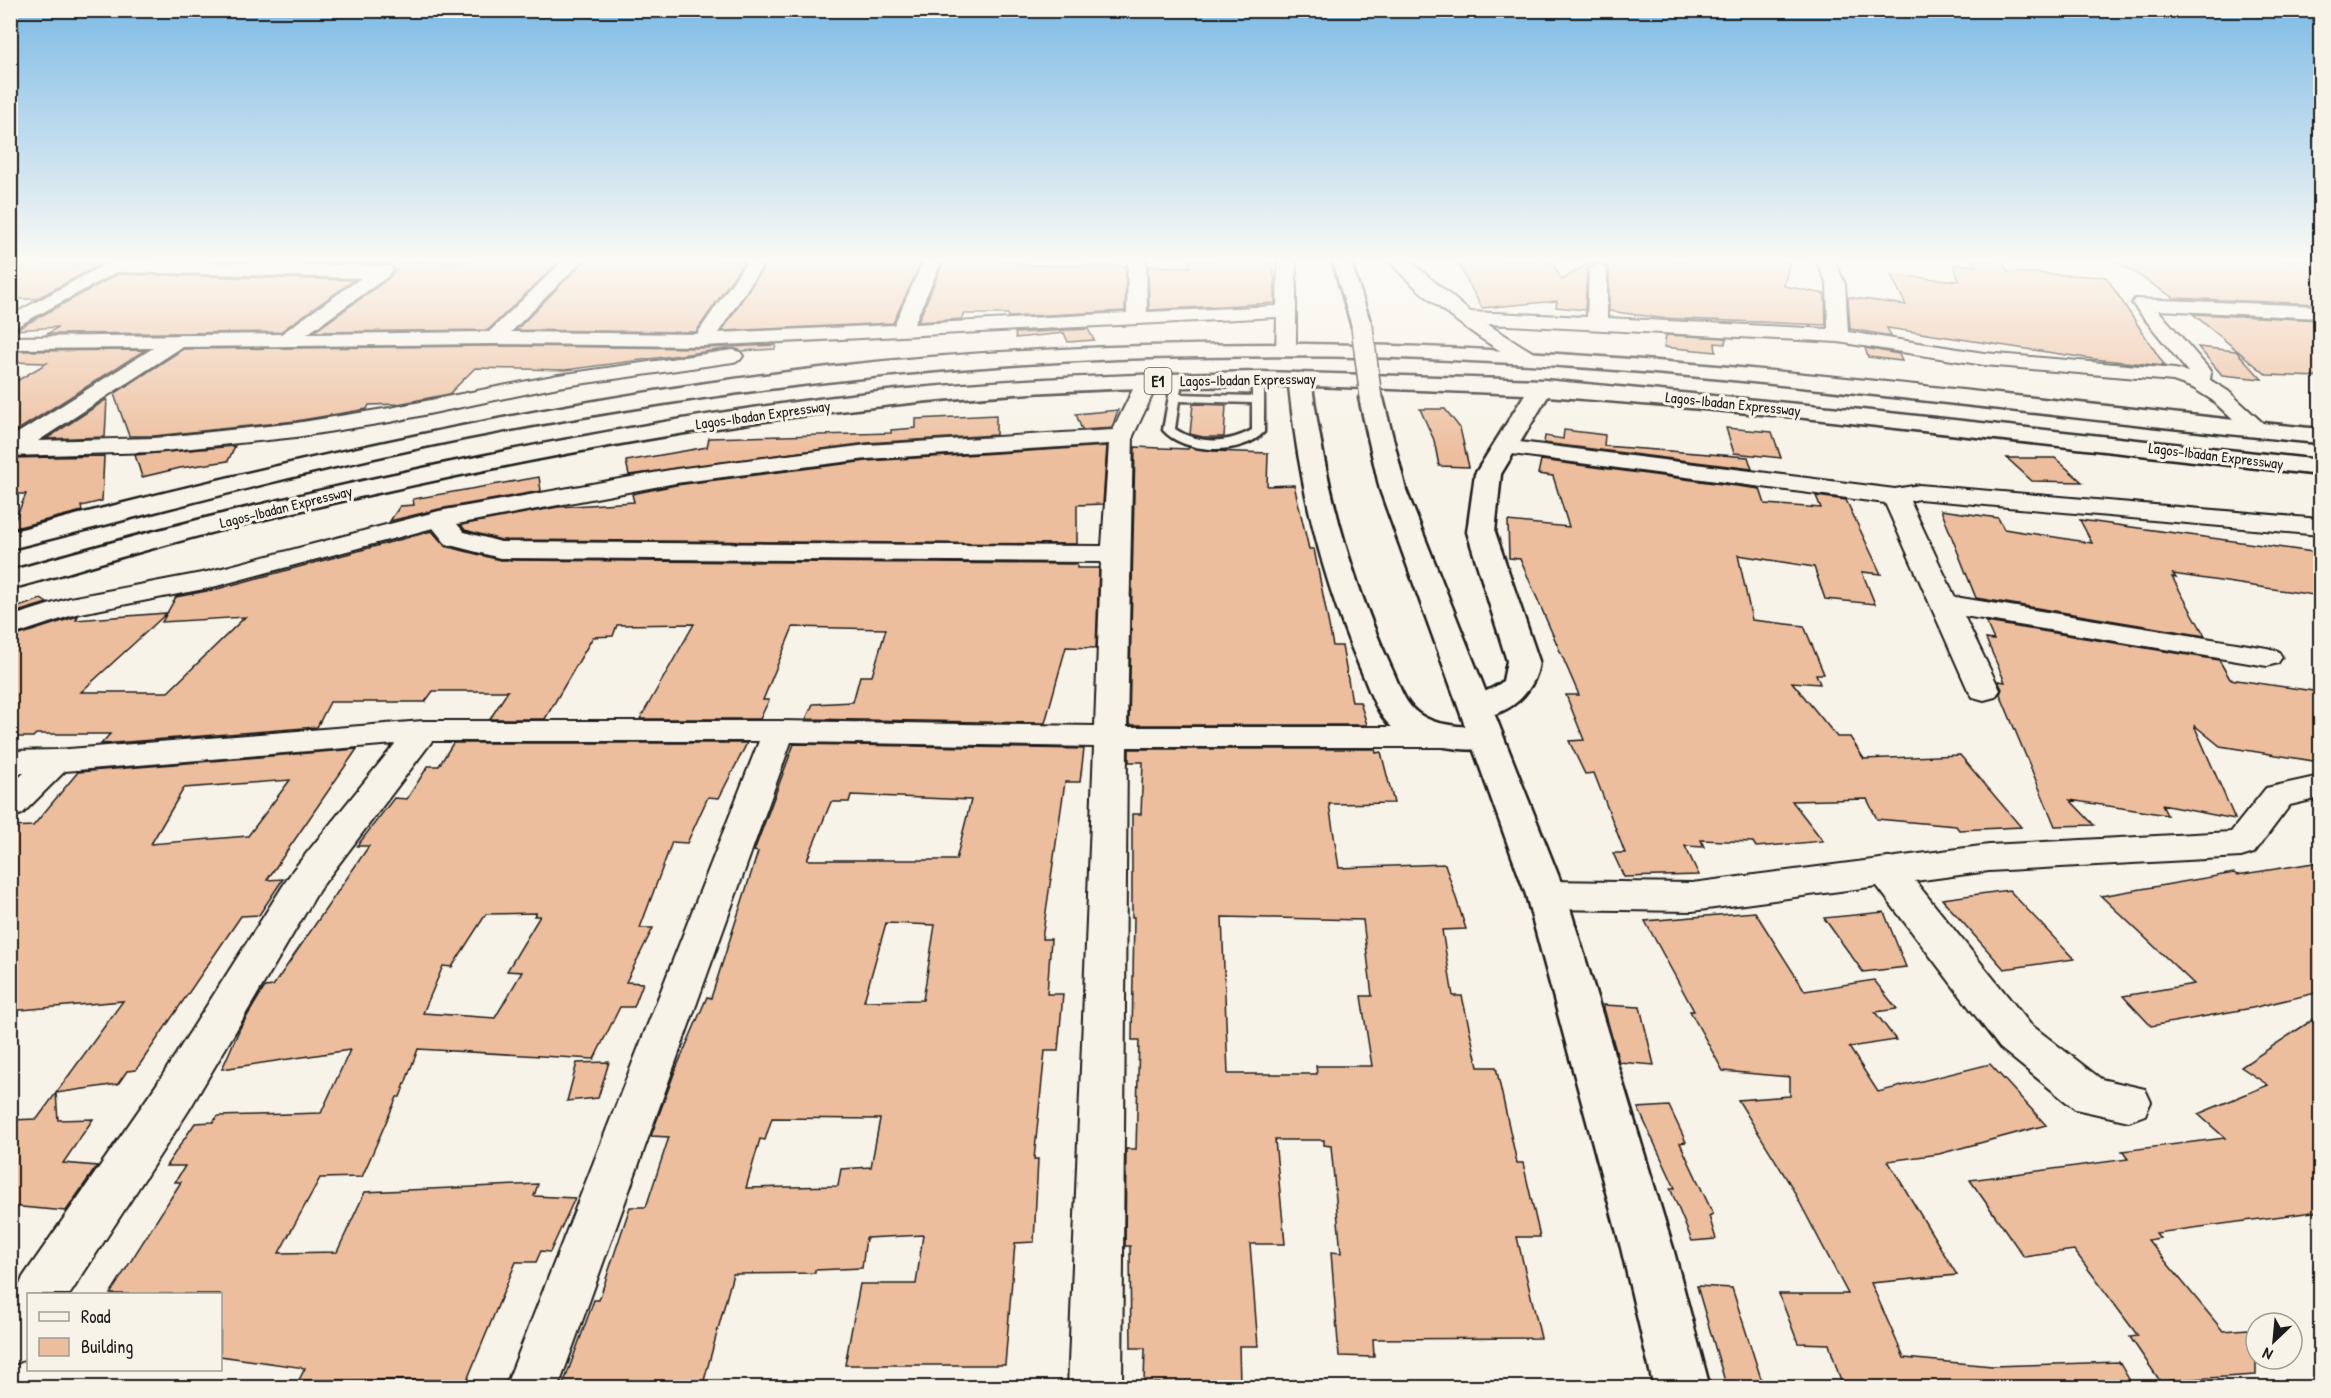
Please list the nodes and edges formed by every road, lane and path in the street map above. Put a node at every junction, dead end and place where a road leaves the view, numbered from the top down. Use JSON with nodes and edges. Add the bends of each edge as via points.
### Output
{"nodes":[{"id":1,"x":306,"y":325,"type":"edge"},
{"id":2,"x":507,"y":325,"type":"edge"},
{"id":3,"x":713,"y":325,"type":"edge"},
{"id":4,"x":903,"y":325,"type":"edge"},
{"id":5,"x":995,"y":325,"type":"edge"},
{"id":6,"x":1287,"y":325,"type":"edge"},
{"id":7,"x":1361,"y":325,"type":"edge"},
{"id":8,"x":1467,"y":325,"type":"edge"},
{"id":9,"x":1473,"y":325,"type":"edge"},
{"id":10,"x":1639,"y":325,"type":"edge"},
{"id":11,"x":1838,"y":325,"type":"edge"},
{"id":12,"x":2160,"y":325,"type":"edge"},
{"id":13,"x":901,"y":330,"type":"junction"},
{"id":14,"x":1838,"y":336,"type":"junction"},
{"id":15,"x":494,"y":338,"type":"junction"},
{"id":16,"x":179,"y":340,"type":"junction"},
{"id":17,"x":703,"y":340,"type":"junction"},
{"id":18,"x":284,"y":341,"type":"junction"},
{"id":19,"x":10,"y":343,"type":"edge"},
{"id":20,"x":1286,"y":350,"type":"junction"},
{"id":21,"x":1450,"y":355,"type":"junction"},
{"id":22,"x":1530,"y":359,"type":"junction"},
{"id":23,"x":1300,"y":379,"type":"junction"},
{"id":24,"x":1148,"y":381,"type":"junction"},
{"id":25,"x":2199,"y":381,"type":"junction"},
{"id":26,"x":1544,"y":387,"type":"junction"},
{"id":27,"x":1175,"y":389,"type":"junction"},
{"id":28,"x":1257,"y":390,"type":"junction"},
{"id":29,"x":2257,"y":430,"type":"junction"},
{"id":30,"x":1121,"y":436,"type":"junction"},
{"id":31,"x":2320,"y":436,"type":"edge"},
{"id":32,"x":1504,"y":447,"type":"junction"},
{"id":33,"x":11,"y":448,"type":"edge"},
{"id":34,"x":2320,"y":468,"type":"edge"},
{"id":35,"x":1895,"y":497,"type":"junction"},
{"id":36,"x":439,"y":519,"type":"junction"},
{"id":37,"x":2320,"y":527,"type":"edge"},
{"id":38,"x":10,"y":542,"type":"edge"},
{"id":39,"x":1115,"y":554,"type":"junction"},
{"id":40,"x":10,"y":580,"type":"edge"},
{"id":41,"x":1946,"y":604,"type":"junction"},
{"id":42,"x":10,"y":627,"type":"edge"},
{"id":43,"x":2268,"y":657,"type":"dead end"},
{"id":44,"x":1984,"y":690,"type":"dead end"},
{"id":45,"x":1481,"y":724,"type":"junction"},
{"id":46,"x":423,"y":730,"type":"junction"},
{"id":47,"x":779,"y":731,"type":"junction"},
{"id":48,"x":1111,"y":737,"type":"junction"},
{"id":49,"x":1445,"y":737,"type":"junction"},
{"id":50,"x":56,"y":761,"type":"junction"},
{"id":51,"x":10,"y":762,"type":"edge"},
{"id":52,"x":2320,"y":786,"type":"edge"},
{"id":53,"x":10,"y":806,"type":"edge"},
{"id":54,"x":1887,"y":872,"type":"junction"},
{"id":55,"x":1546,"y":895,"type":"junction"},
{"id":56,"x":2129,"y":1102,"type":"dead end"},
{"id":57,"x":42,"y":1293,"type":"edge"},
{"id":58,"x":27,"y":1314,"type":"edge"},
{"id":59,"x":10,"y":1340,"type":"edge"},
{"id":60,"x":531,"y":1388,"type":"edge"},
{"id":61,"x":1095,"y":1388,"type":"edge"},
{"id":62,"x":1682,"y":1388,"type":"edge"}],
"edges":[{"from":1,"to":18,"type":"street"},
{"from":2,"to":15,"type":"street"},
{"from":3,"to":17,"type":"street"},
{"from":4,"to":13,"type":"street"},
{"from":5,"to":13,"type":"street"},
{"from":6,"to":20,"type":"street"},
{"from":7,"to":45,"type":"main road","bridge":true,"via":[[1371,398],[1393,490]]},
{"from":8,"to":21,"type":"street","via":[[1464,342]]},
{"from":9,"to":22,"type":"street"},
{"from":10,"to":14,"type":"street"},
{"from":11,"to":14,"type":"street"},
{"from":12,"to":25,"type":"street","via":[[2199,373]]},
{"from":13,"to":17,"type":"street"},
{"from":13,"to":33,"type":"street","via":[[557,381],[388,416],[247,436],[81,450]]},
{"from":14,"to":25,"type":"street","via":[[1921,351],[2127,370]]},
{"from":15,"to":17,"type":"street"},
{"from":15,"to":18,"type":"street"},
{"from":16,"to":18,"type":"street"},
{"from":16,"to":19,"type":"street"},
{"from":16,"to":33,"type":"street"},
{"from":20,"to":21,"type":"main road","name":"Lagos-Ibadan Expressway","number":"E1"},
{"from":20,"to":38,"type":"main road","name":"Lagos-Ibadan Expressway","number":"E1","via":[[1016,358],[912,365],[769,382],[394,446],[124,510]]},
{"from":21,"to":22,"type":"main road","name":"Lagos-Ibadan Expressway","number":"E1"},
{"from":22,"to":29,"type":"main road","name":"Lagos-Ibadan Expressway","number":"E1","via":[[1774,377]]},
{"from":23,"to":26,"type":"main road","name":"Lagos-Ibadan Expressway","number":"E1"},
{"from":23,"to":28,"type":"main road","name":"Lagos-Ibadan Expressway","number":"E1"},
{"from":23,"to":49,"type":"main road","via":[[1306,443],[1321,517],[1364,642],[1397,713],[1412,724]]},
{"from":24,"to":27,"type":"main road","name":"Lagos-Ibadan Expressway","number":"E1"},
{"from":24,"to":30,"type":"street"},
{"from":24,"to":40,"type":"main road","name":"Lagos-Ibadan Expressway","number":"E1","via":[[950,392],[808,407],[599,440],[282,507]]},
{"from":25,"to":29,"type":"street","via":[[2213,388]]},
{"from":26,"to":32,"type":"main road"},
{"from":26,"to":34,"type":"main road","name":"Lagos-Ibadan Expressway","number":"E1","via":[[2004,431]]},
{"from":27,"to":28,"type":"main road","name":"Lagos-Ibadan Expressway","number":"E1"},
{"from":27,"to":28,"type":"lane","via":[[1169,430],[1189,442],[1227,443],[1251,438],[1258,432]]},
{"from":29,"to":31,"type":"main road","name":"Lagos-Ibadan Expressway","number":"E1"},
{"from":30,"to":36,"type":"street","via":[[856,454],[676,476]]},
{"from":30,"to":39,"type":"street"},
{"from":32,"to":35,"type":"street"},
{"from":32,"to":45,"type":"main road","via":[[1488,474],[1481,532],[1522,661],[1522,676]]},
{"from":35,"to":37,"type":"street","via":[[1919,492]]},
{"from":35,"to":41,"type":"street"},
{"from":36,"to":39,"type":"street","via":[[455,538],[500,550]]},
{"from":36,"to":42,"type":"street","via":[[209,580],[70,607]]},
{"from":39,"to":48,"type":"street"},
{"from":41,"to":43,"type":"street"},
{"from":41,"to":44,"type":"street"},
{"from":45,"to":49,"type":"main road"},
{"from":45,"to":55,"type":"main road"},
{"from":46,"to":47,"type":"street"},
{"from":46,"to":50,"type":"street"},
{"from":46,"to":57,"type":"street","via":[[306,880],[173,1097]]},
{"from":47,"to":48,"type":"street"},
{"from":47,"to":60,"type":"street"},
{"from":48,"to":49,"type":"street"},
{"from":48,"to":61,"type":"street"},
{"from":50,"to":51,"type":"street"},
{"from":50,"to":53,"type":"street"},
{"from":52,"to":54,"type":"street","via":[[2278,796],[2241,844],[1989,858]]},
{"from":54,"to":55,"type":"street","via":[[1692,897]]},
{"from":54,"to":56,"type":"street","via":[[2015,1036],[2091,1096]]},
{"from":55,"to":62,"type":"main road","via":[[1647,1248]]},
{"from":58,"to":59,"type":"street"}]}
